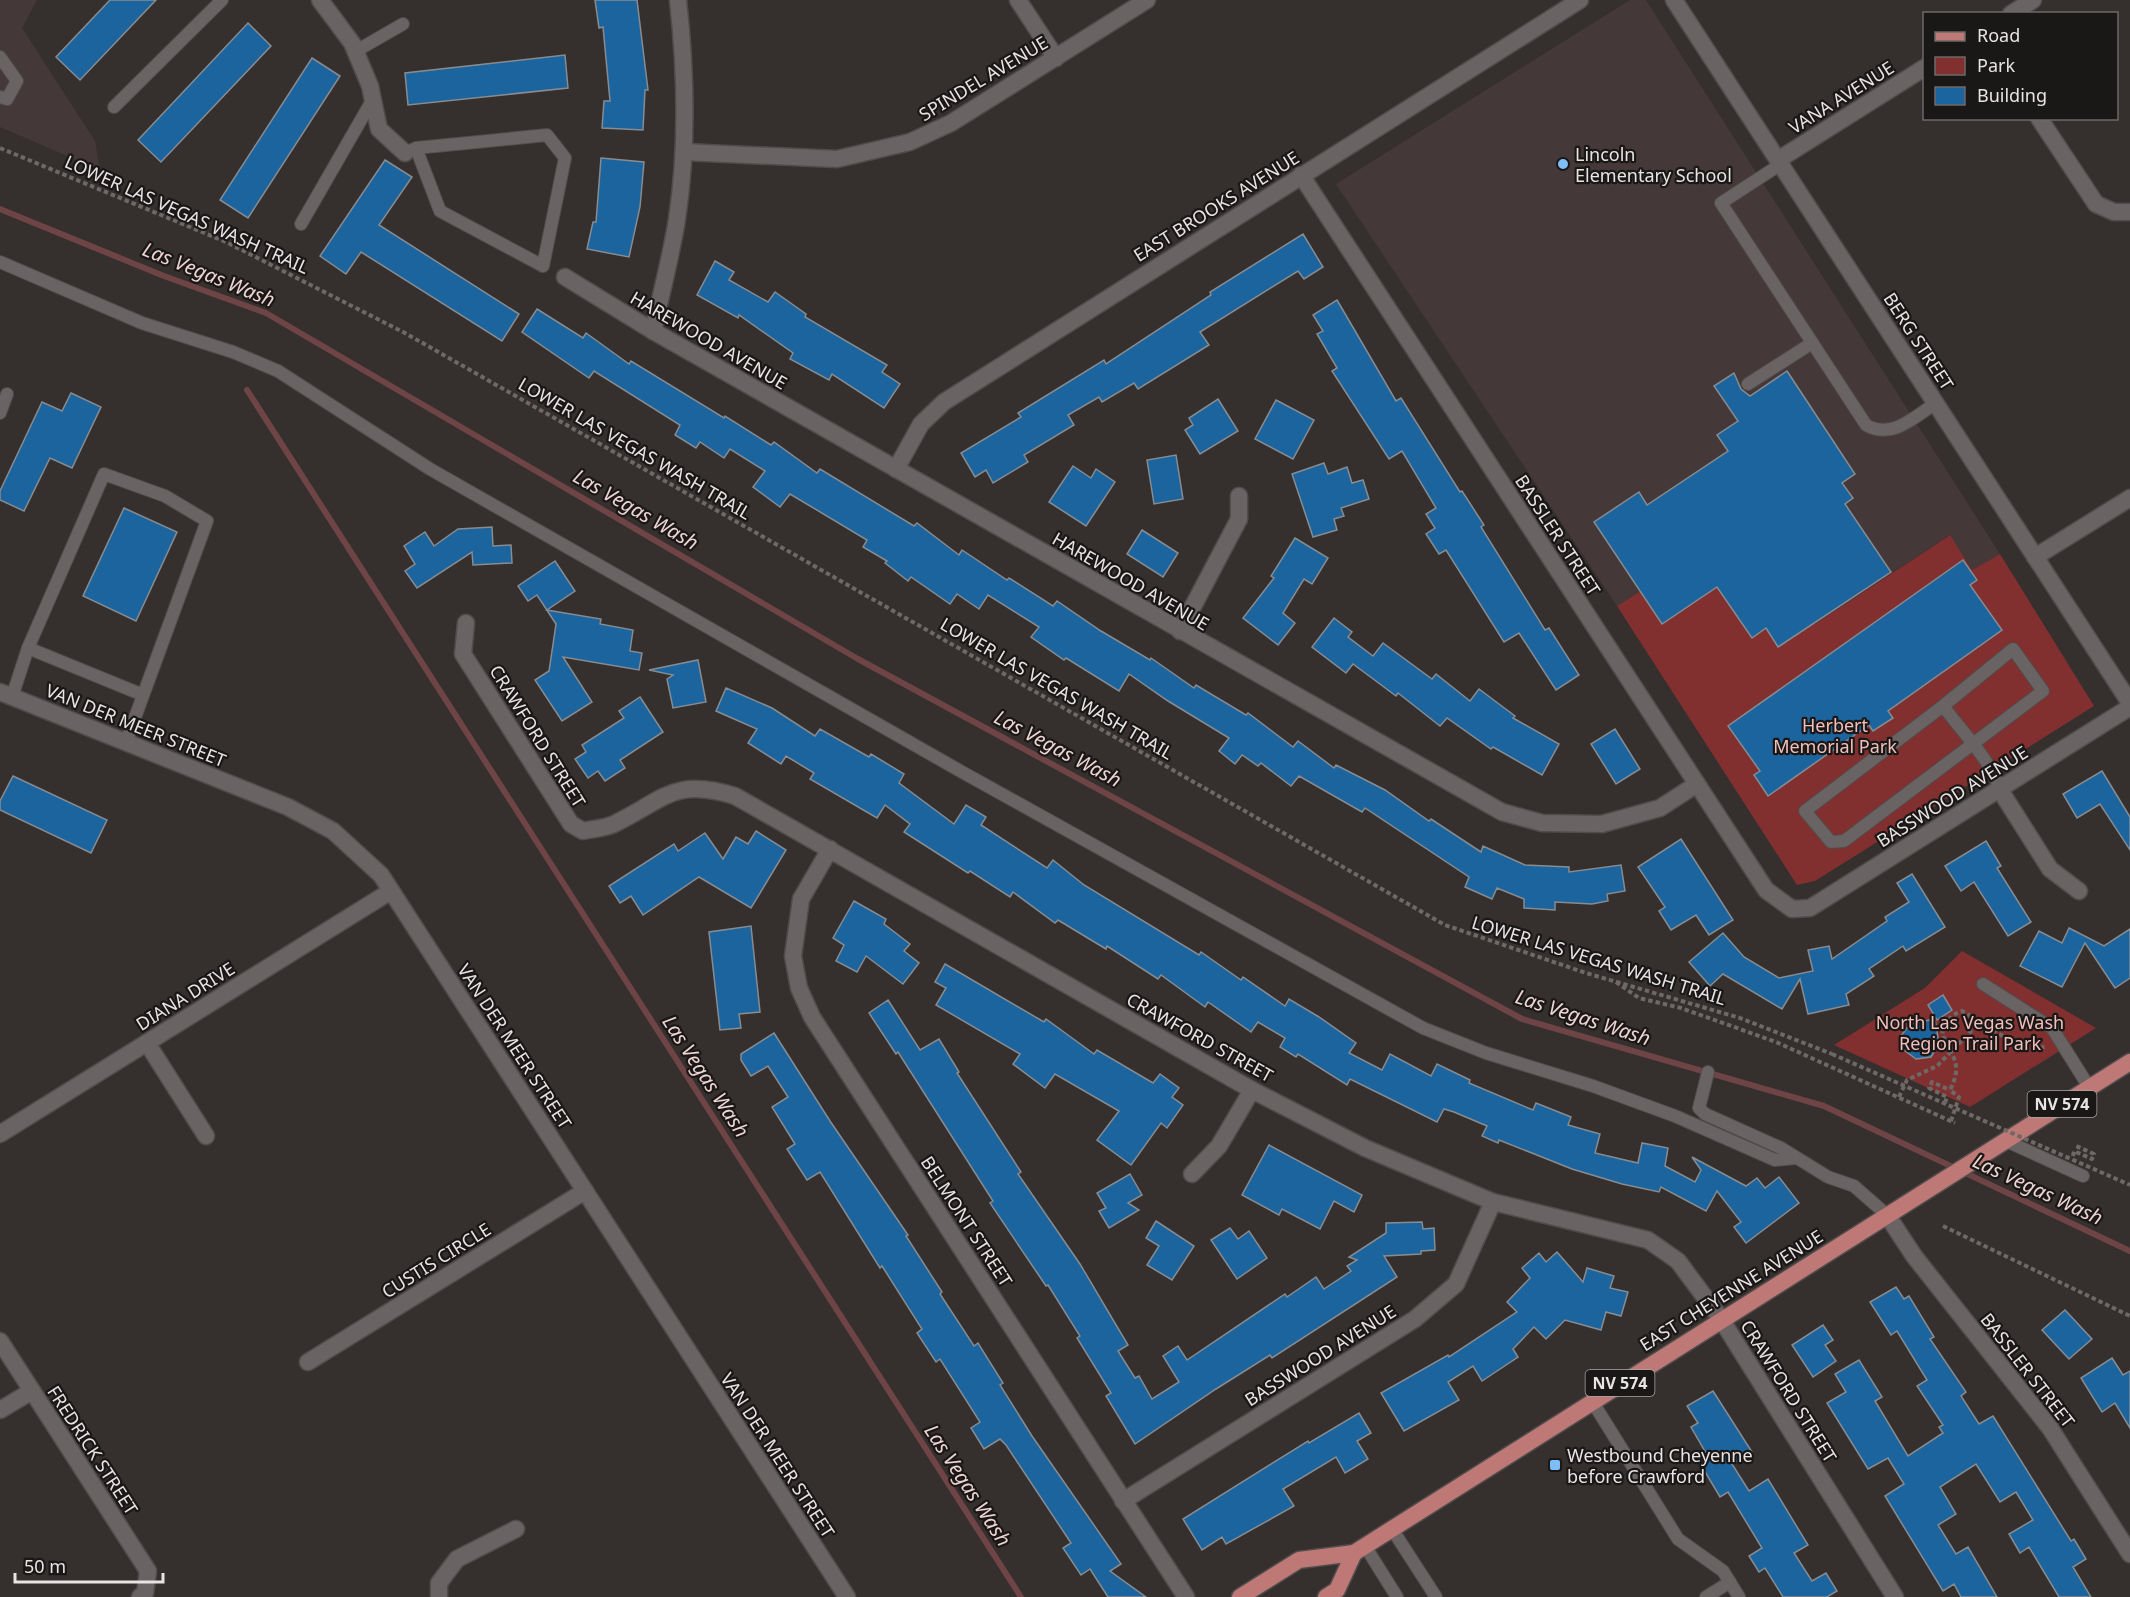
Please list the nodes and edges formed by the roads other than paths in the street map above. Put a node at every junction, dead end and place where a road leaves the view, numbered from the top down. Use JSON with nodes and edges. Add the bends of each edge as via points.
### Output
{"nodes":[{"id":1,"x":222,"y":0,"type":"edge"},
{"id":2,"x":320,"y":0,"type":"edge"},
{"id":3,"x":678,"y":0,"type":"edge"},
{"id":4,"x":1018,"y":0,"type":"edge"},
{"id":5,"x":1147,"y":0,"type":"edge"},
{"id":6,"x":1578,"y":0,"type":"edge"},
{"id":7,"x":1674,"y":0,"type":"edge"},
{"id":8,"x":2033,"y":0,"type":"edge"},
{"id":9,"x":2014,"y":12,"type":"edge"},
{"id":10,"x":403,"y":24,"type":"dead end"},
{"id":11,"x":356,"y":51,"type":"junction"},
{"id":12,"x":0,"y":57,"type":"edge"},
{"id":13,"x":1056,"y":58,"type":"junction"},
{"id":14,"x":1923,"y":69,"type":"edge"},
{"id":15,"x":0,"y":97,"type":"edge"},
{"id":16,"x":373,"y":99,"type":"junction"},
{"id":17,"x":114,"y":107,"type":"dead end"},
{"id":18,"x":2040,"y":120,"type":"edge"},
{"id":19,"x":410,"y":150,"type":"junction"},
{"id":20,"x":684,"y":152,"type":"junction"},
{"id":21,"x":1779,"y":162,"type":"junction"},
{"id":22,"x":1301,"y":175,"type":"junction"},
{"id":23,"x":2122,"y":212,"type":"edge"},
{"id":24,"x":301,"y":224,"type":"dead end"},
{"id":25,"x":0,"y":262,"type":"edge"},
{"id":26,"x":565,"y":278,"type":"dead end"},
{"id":27,"x":652,"y":331,"type":"junction"},
{"id":28,"x":1812,"y":343,"type":"junction"},
{"id":29,"x":1748,"y":384,"type":"dead end"},
{"id":30,"x":8,"y":394,"type":"dead end"},
{"id":31,"x":1936,"y":404,"type":"junction"},
{"id":32,"x":0,"y":413,"type":"edge"},
{"id":33,"x":896,"y":469,"type":"junction"},
{"id":34,"x":1239,"y":496,"type":"dead end"},
{"id":35,"x":2130,"y":498,"type":"edge"},
{"id":36,"x":2035,"y":557,"type":"junction"},
{"id":37,"x":466,"y":622,"type":"dead end"},
{"id":38,"x":1180,"y":631,"type":"junction"},
{"id":39,"x":28,"y":648,"type":"junction"},
{"id":40,"x":6,"y":694,"type":"edge"},
{"id":41,"x":143,"y":695,"type":"junction"},
{"id":42,"x":2130,"y":705,"type":"edge"},
{"id":43,"x":1943,"y":706,"type":"junction"},
{"id":44,"x":126,"y":742,"type":"junction"},
{"id":45,"x":1973,"y":746,"type":"junction"},
{"id":46,"x":1696,"y":784,"type":"junction"},
{"id":47,"x":2000,"y":790,"type":"junction"},
{"id":48,"x":830,"y":849,"type":"junction"},
{"id":49,"x":391,"y":891,"type":"junction"},
{"id":50,"x":2079,"y":891,"type":"dead end"},
{"id":51,"x":1792,"y":909,"type":"joint"},
{"id":52,"x":1983,"y":984,"type":"dead end"},
{"id":53,"x":147,"y":1043,"type":"junction"},
{"id":54,"x":2130,"y":1062,"type":"edge"},
{"id":55,"x":1708,"y":1072,"type":"dead end"},
{"id":56,"x":2090,"y":1088,"type":"junction"},
{"id":57,"x":1252,"y":1090,"type":"junction"},
{"id":58,"x":0,"y":1134,"type":"edge"},
{"id":59,"x":206,"y":1136,"type":"dead end"},
{"id":60,"x":1999,"y":1143,"type":"junction"},
{"id":61,"x":1796,"y":1158,"type":"junction"},
{"id":62,"x":1192,"y":1174,"type":"dead end"},
{"id":63,"x":2084,"y":1176,"type":"dead end"},
{"id":64,"x":585,"y":1191,"type":"junction"},
{"id":65,"x":1493,"y":1202,"type":"junction"},
{"id":66,"x":1887,"y":1215,"type":"junction"},
{"id":67,"x":1721,"y":1319,"type":"junction"},
{"id":68,"x":0,"y":1341,"type":"edge"},
{"id":69,"x":308,"y":1362,"type":"dead end"},
{"id":70,"x":32,"y":1390,"type":"junction"},
{"id":71,"x":1592,"y":1401,"type":"junction"},
{"id":72,"x":0,"y":1410,"type":"edge"},
{"id":73,"x":1123,"y":1501,"type":"junction"},
{"id":74,"x":1392,"y":1528,"type":"junction"},
{"id":75,"x":516,"y":1529,"type":"dead end"},
{"id":76,"x":1359,"y":1549,"type":"junction"},
{"id":77,"x":2130,"y":1554,"type":"edge"},
{"id":78,"x":1730,"y":1582,"type":"junction"},
{"id":79,"x":144,"y":1589,"type":"edge"},
{"id":80,"x":439,"y":1590,"type":"edge"},
{"id":81,"x":847,"y":1597,"type":"edge"},
{"id":82,"x":1186,"y":1597,"type":"edge"},
{"id":83,"x":1240,"y":1597,"type":"edge"},
{"id":84,"x":1326,"y":1597,"type":"edge"},
{"id":85,"x":1397,"y":1597,"type":"edge"},
{"id":86,"x":1436,"y":1597,"type":"edge"},
{"id":87,"x":1706,"y":1597,"type":"edge"},
{"id":88,"x":1739,"y":1597,"type":"edge"},
{"id":89,"x":1895,"y":1597,"type":"edge"}],
"edges":[{"from":1,"to":17,"type":"lane"},
{"from":2,"to":11,"type":"street"},
{"from":3,"to":20,"type":"street","via":[[685,63]]},
{"from":4,"to":13,"type":"street"},
{"from":5,"to":13,"type":"street","name":"SPINDEL AVENUE"},
{"from":6,"to":22,"type":"street","name":"EAST BROOKS AVENUE"},
{"from":7,"to":21,"type":"street","name":"BERG STREET"},
{"from":8,"to":9,"type":"street"},
{"from":10,"to":11,"type":"lane"},
{"from":11,"to":16,"type":"street"},
{"from":12,"to":15,"type":"lane","via":[[16,81],[7,99]]},
{"from":13,"to":20,"type":"street","name":"SPINDEL AVENUE","via":[[951,123],[910,142],[837,159]]},
{"from":14,"to":21,"type":"street","name":"VANA AVENUE"},
{"from":16,"to":19,"type":"street","via":[[379,129]]},
{"from":16,"to":24,"type":"lane"},
{"from":18,"to":23,"type":"street","via":[[2096,204]]},
{"from":19,"to":19,"type":"lane","via":[[547,135],[565,158],[543,266],[440,211]]},
{"from":20,"to":27,"type":"street","via":[[677,219]]},
{"from":21,"to":28,"type":"lane","via":[[1721,203]]},
{"from":21,"to":31,"type":"street","name":"BERG STREET"},
{"from":22,"to":33,"type":"street","name":"EAST BROOKS AVENUE","via":[[944,402],[921,424]]},
{"from":22,"to":46,"type":"street","name":"BASSLER STREET"},
{"from":25,"to":61,"type":"lane","via":[[142,323],[278,371],[441,475],[972,778],[1422,1028],[1665,1112],[1775,1160]]},
{"from":26,"to":27,"type":"street","name":"HAREWOOD AVENUE"},
{"from":27,"to":33,"type":"street","name":"HAREWOOD AVENUE"},
{"from":28,"to":29,"type":"lane"},
{"from":28,"to":31,"type":"lane","via":[[1858,416],[1875,430],[1892,430]]},
{"from":30,"to":32,"type":"lane"},
{"from":31,"to":36,"type":"street","name":"BERG STREET"},
{"from":33,"to":38,"type":"street","name":"HAREWOOD AVENUE"},
{"from":34,"to":38,"type":"street","via":[[1239,519]]},
{"from":35,"to":36,"type":"street"},
{"from":36,"to":42,"type":"street","name":"BERG STREET"},
{"from":37,"to":48,"type":"street","name":"CRAWFORD STREET","via":[[463,654],[571,824],[583,831],[613,825],[668,792],[710,788],[735,796]]},
{"from":38,"to":46,"type":"street","name":"HAREWOOD AVENUE","via":[[1502,812],[1542,823],[1602,824],[1660,808]]},
{"from":39,"to":40,"type":"lane"},
{"from":39,"to":41,"type":"lane"},
{"from":39,"to":41,"type":"lane","via":[[104,474],[165,496],[207,521]]},
{"from":40,"to":44,"type":"street","name":"VAN DER MEER STREET"},
{"from":41,"to":44,"type":"lane"},
{"from":42,"to":47,"type":"street","name":"BASSWOOD AVENUE"},
{"from":43,"to":45,"type":"lane"},
{"from":43,"to":45,"type":"lane","via":[[2013,649],[2043,691]]},
{"from":43,"to":45,"type":"lane","via":[[1805,811],[1832,842],[1844,841]]},
{"from":44,"to":49,"type":"street","name":"VAN DER MEER STREET","via":[[288,807],[333,831],[381,875]]},
{"from":45,"to":47,"type":"lane","via":[[1997,778]]},
{"from":46,"to":51,"type":"street","name":"BASSLER STREET","via":[[1766,890]]},
{"from":47,"to":50,"type":"street","via":[[2050,868]]},
{"from":47,"to":51,"type":"street","name":"BASSWOOD AVENUE","via":[[1810,908]]},
{"from":48,"to":57,"type":"street","name":"CRAWFORD STREET"},
{"from":48,"to":73,"type":"street","name":"BELMONT STREET","via":[[801,899],[793,956],[799,988],[812,1017]]},
{"from":49,"to":53,"type":"street","name":"DIANA DRIVE"},
{"from":49,"to":64,"type":"street","name":"VAN DER MEER STREET"},
{"from":52,"to":56,"type":"lane","via":[[2052,1028]]},
{"from":53,"to":58,"type":"street","name":"DIANA DRIVE"},
{"from":53,"to":59,"type":"street"},
{"from":54,"to":56,"type":"main road","name":"EAST CHEYENNE AVENUE","number":"NV 574"},
{"from":55,"to":61,"type":"lane","via":[[1699,1108],[1705,1114]]},
{"from":56,"to":60,"type":"main road","name":"EAST CHEYENNE AVENUE","number":"NV 574"},
{"from":57,"to":62,"type":"street","via":[[1219,1146]]},
{"from":57,"to":65,"type":"street","name":"CRAWFORD STREET","via":[[1365,1148]]},
{"from":60,"to":63,"type":"lane"},
{"from":60,"to":66,"type":"main road","name":"EAST CHEYENNE AVENUE","number":"NV 574"},
{"from":61,"to":66,"type":"lane","via":[[1828,1177],[1854,1186]]},
{"from":64,"to":69,"type":"street","name":"CUSTIS CIRCLE"},
{"from":64,"to":81,"type":"street","name":"VAN DER MEER STREET"},
{"from":65,"to":67,"type":"street","name":"CRAWFORD STREET","via":[[1648,1240],[1678,1261]]},
{"from":65,"to":73,"type":"street","name":"BASSWOOD AVENUE","via":[[1456,1284],[1415,1319]]},
{"from":66,"to":67,"type":"main road","name":"EAST CHEYENNE AVENUE","number":"NV 574"},
{"from":66,"to":77,"type":"street","name":"BASSLER STREET","via":[[1914,1256],[2050,1428]]},
{"from":67,"to":71,"type":"main road","name":"EAST CHEYENNE AVENUE","number":"NV 574"},
{"from":67,"to":89,"type":"street","name":"CRAWFORD STREET"},
{"from":68,"to":70,"type":"street","name":"FREDRICK STREET"},
{"from":70,"to":72,"type":"street"},
{"from":70,"to":79,"type":"street","name":"FREDRICK STREET","via":[[148,1571]]},
{"from":71,"to":74,"type":"main road","name":"EAST CHEYENNE AVENUE","number":"NV 574"},
{"from":71,"to":78,"type":"lane","via":[[1678,1539],[1723,1571]]},
{"from":73,"to":82,"type":"street","name":"BELMONT STREET"},
{"from":74,"to":76,"type":"main road","name":"EAST CHEYENNE AVENUE","number":"NV 574"},
{"from":74,"to":86,"type":"lane"},
{"from":75,"to":80,"type":"street","via":[[457,1558]]},
{"from":76,"to":83,"type":"main road","name":"EAST CHEYENNE AVENUE","number":"NV 574","via":[[1299,1560]]},
{"from":76,"to":84,"type":"main road","via":[[1336,1590]]},
{"from":76,"to":85,"type":"lane"},
{"from":78,"to":87,"type":"lane"},
{"from":78,"to":88,"type":"lane"}]}
